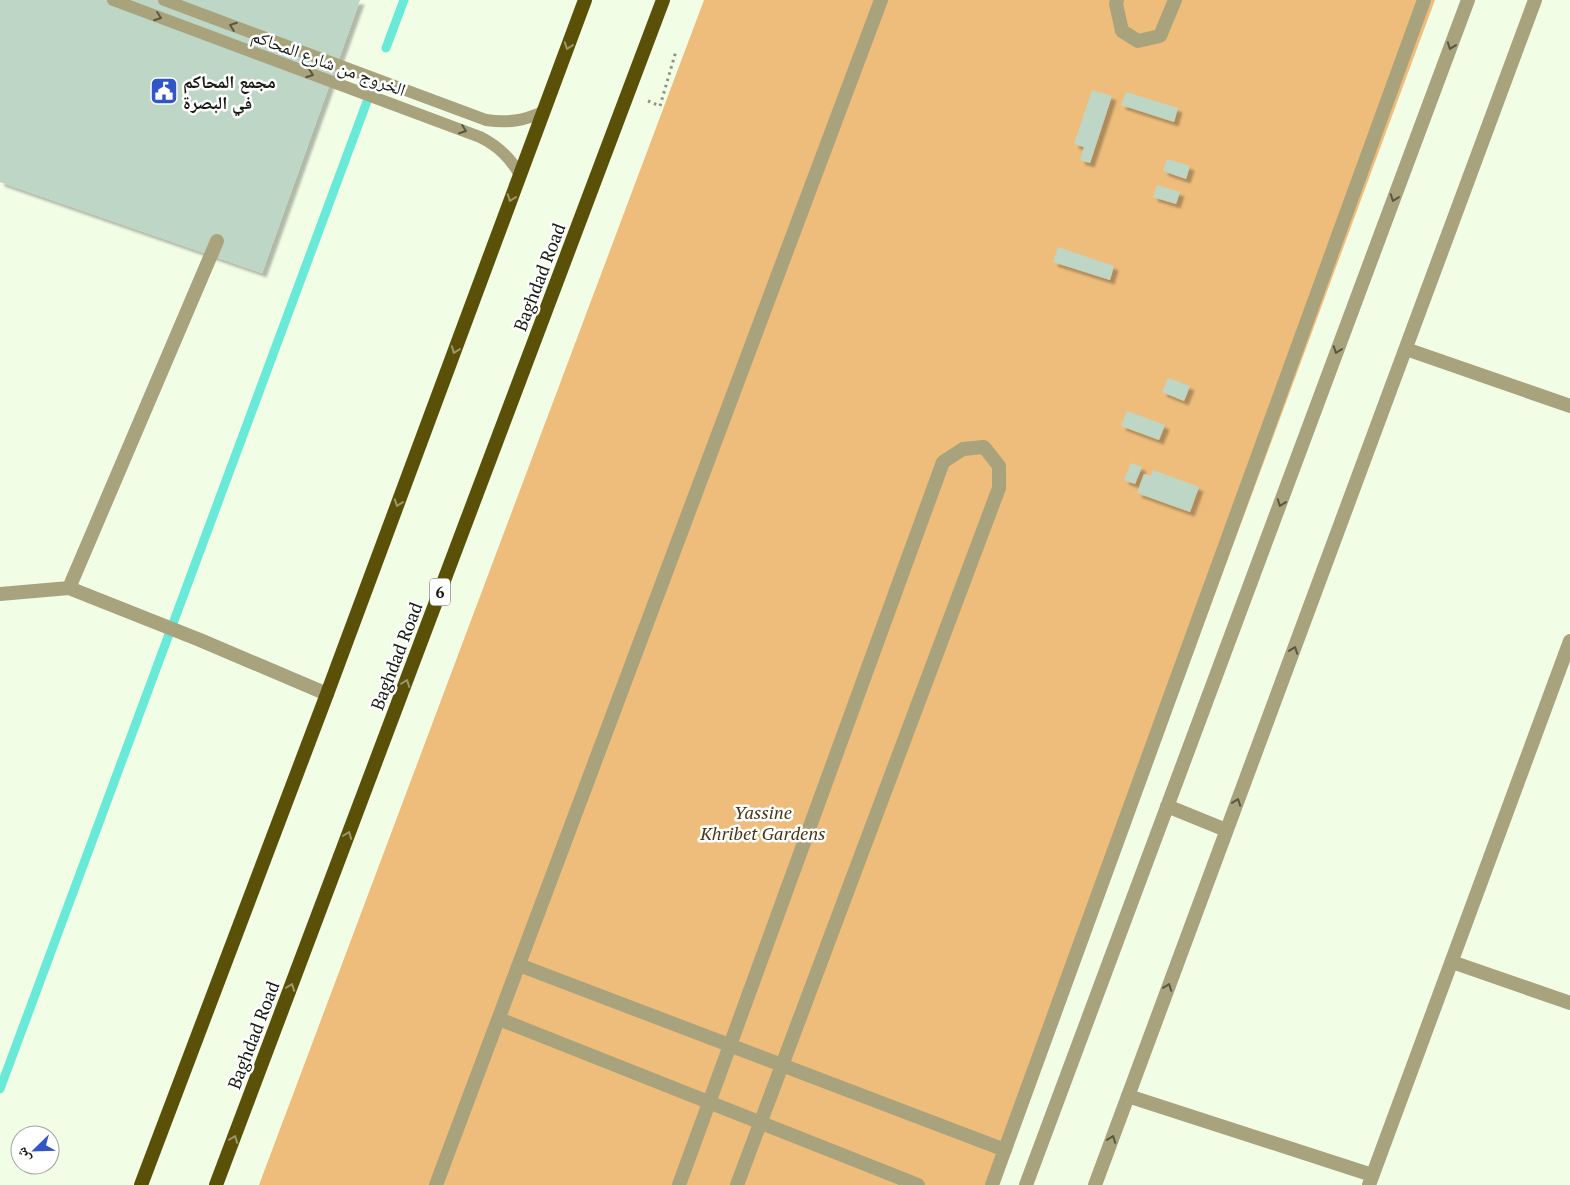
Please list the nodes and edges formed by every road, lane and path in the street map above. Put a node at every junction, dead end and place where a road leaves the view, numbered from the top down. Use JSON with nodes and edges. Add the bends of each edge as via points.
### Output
{"nodes":[{"id":1,"x":112,"y":0,"type":"edge"},
{"id":2,"x":164,"y":0,"type":"edge"},
{"id":3,"x":585,"y":0,"type":"edge"},
{"id":4,"x":663,"y":0,"type":"edge"},
{"id":5,"x":881,"y":0,"type":"edge"},
{"id":6,"x":1117,"y":0,"type":"edge"},
{"id":7,"x":1175,"y":0,"type":"edge"},
{"id":8,"x":1424,"y":0,"type":"edge"},
{"id":9,"x":1468,"y":0,"type":"edge"},
{"id":10,"x":1536,"y":0,"type":"edge"},
{"id":11,"x":676,"y":51,"type":"dead end"},
{"id":12,"x":660,"y":106,"type":"dead end"},
{"id":13,"x":543,"y":112,"type":"junction"},
{"id":14,"x":520,"y":175,"type":"junction"},
{"id":15,"x":217,"y":241,"type":"dead end"},
{"id":16,"x":1406,"y":349,"type":"junction"},
{"id":17,"x":1570,"y":406,"type":"edge"},
{"id":18,"x":69,"y":588,"type":"junction"},
{"id":19,"x":0,"y":594,"type":"edge"},
{"id":20,"x":1570,"y":642,"type":"edge"},
{"id":21,"x":327,"y":694,"type":"junction"},
{"id":22,"x":1167,"y":806,"type":"junction"},
{"id":23,"x":1226,"y":830,"type":"junction"},
{"id":24,"x":1452,"y":962,"type":"junction"},
{"id":25,"x":519,"y":966,"type":"junction"},
{"id":26,"x":1570,"y":1003,"type":"edge"},
{"id":27,"x":498,"y":1019,"type":"junction"},
{"id":28,"x":730,"y":1046,"type":"junction"},
{"id":29,"x":782,"y":1066,"type":"junction"},
{"id":30,"x":1128,"y":1096,"type":"junction"},
{"id":31,"x":709,"y":1102,"type":"junction"},
{"id":32,"x":761,"y":1122,"type":"junction"},
{"id":33,"x":1005,"y":1150,"type":"junction"},
{"id":34,"x":1370,"y":1180,"type":"edge"},
{"id":35,"x":141,"y":1185,"type":"edge"},
{"id":36,"x":216,"y":1185,"type":"edge"},
{"id":37,"x":436,"y":1185,"type":"edge"},
{"id":38,"x":679,"y":1185,"type":"edge"},
{"id":39,"x":737,"y":1185,"type":"edge"},
{"id":40,"x":918,"y":1185,"type":"edge"},
{"id":41,"x":992,"y":1185,"type":"edge"},
{"id":42,"x":1026,"y":1185,"type":"edge"},
{"id":43,"x":1094,"y":1185,"type":"edge"}],
"edges":[{"from":1,"to":14,"type":"lane","name":"الخروج من شارع المحاكم","one_way":true,"via":[[480,137],[504,153]]},
{"from":13,"to":2,"type":"lane","one_way":true,"via":[[515,122],[486,120]]},
{"from":3,"to":13,"type":"highway","one_way":true},
{"from":36,"to":4,"type":"highway","name":"Baghdad Road","number":"6","one_way":true},
{"from":5,"to":25,"type":"street"},
{"from":6,"to":7,"type":"street","via":[[1122,31],[1138,41],[1160,36]]},
{"from":8,"to":33,"type":"street"},
{"from":9,"to":22,"type":"street","one_way":true},
{"from":10,"to":16,"type":"street"},
{"from":11,"to":12,"type":"path"},
{"from":13,"to":14,"type":"highway"},
{"from":14,"to":21,"type":"highway","one_way":true},
{"from":15,"to":18,"type":"street"},
{"from":16,"to":17,"type":"street"},
{"from":23,"to":16,"type":"street","one_way":true},
{"from":18,"to":19,"type":"street"},
{"from":18,"to":21,"type":"street"},
{"from":20,"to":24,"type":"street"},
{"from":21,"to":35,"type":"highway"},
{"from":22,"to":23,"type":"street"},
{"from":22,"to":42,"type":"street"},
{"from":30,"to":23,"type":"street","one_way":true},
{"from":24,"to":26,"type":"street"},
{"from":24,"to":34,"type":"street"},
{"from":25,"to":27,"type":"street"},
{"from":25,"to":28,"type":"street"},
{"from":27,"to":31,"type":"street"},
{"from":27,"to":37,"type":"street"},
{"from":28,"to":29,"type":"street"},
{"from":28,"to":29,"type":"street","via":[[943,462],[963,449],[984,447],[999,466],[999,488]]},
{"from":28,"to":31,"type":"street"},
{"from":29,"to":32,"type":"street"},
{"from":29,"to":33,"type":"street"},
{"from":30,"to":34,"type":"street"},
{"from":43,"to":30,"type":"street","one_way":true},
{"from":31,"to":32,"type":"street"},
{"from":31,"to":38,"type":"street"},
{"from":32,"to":39,"type":"street"},
{"from":32,"to":40,"type":"street"},
{"from":33,"to":41,"type":"street"}]}
